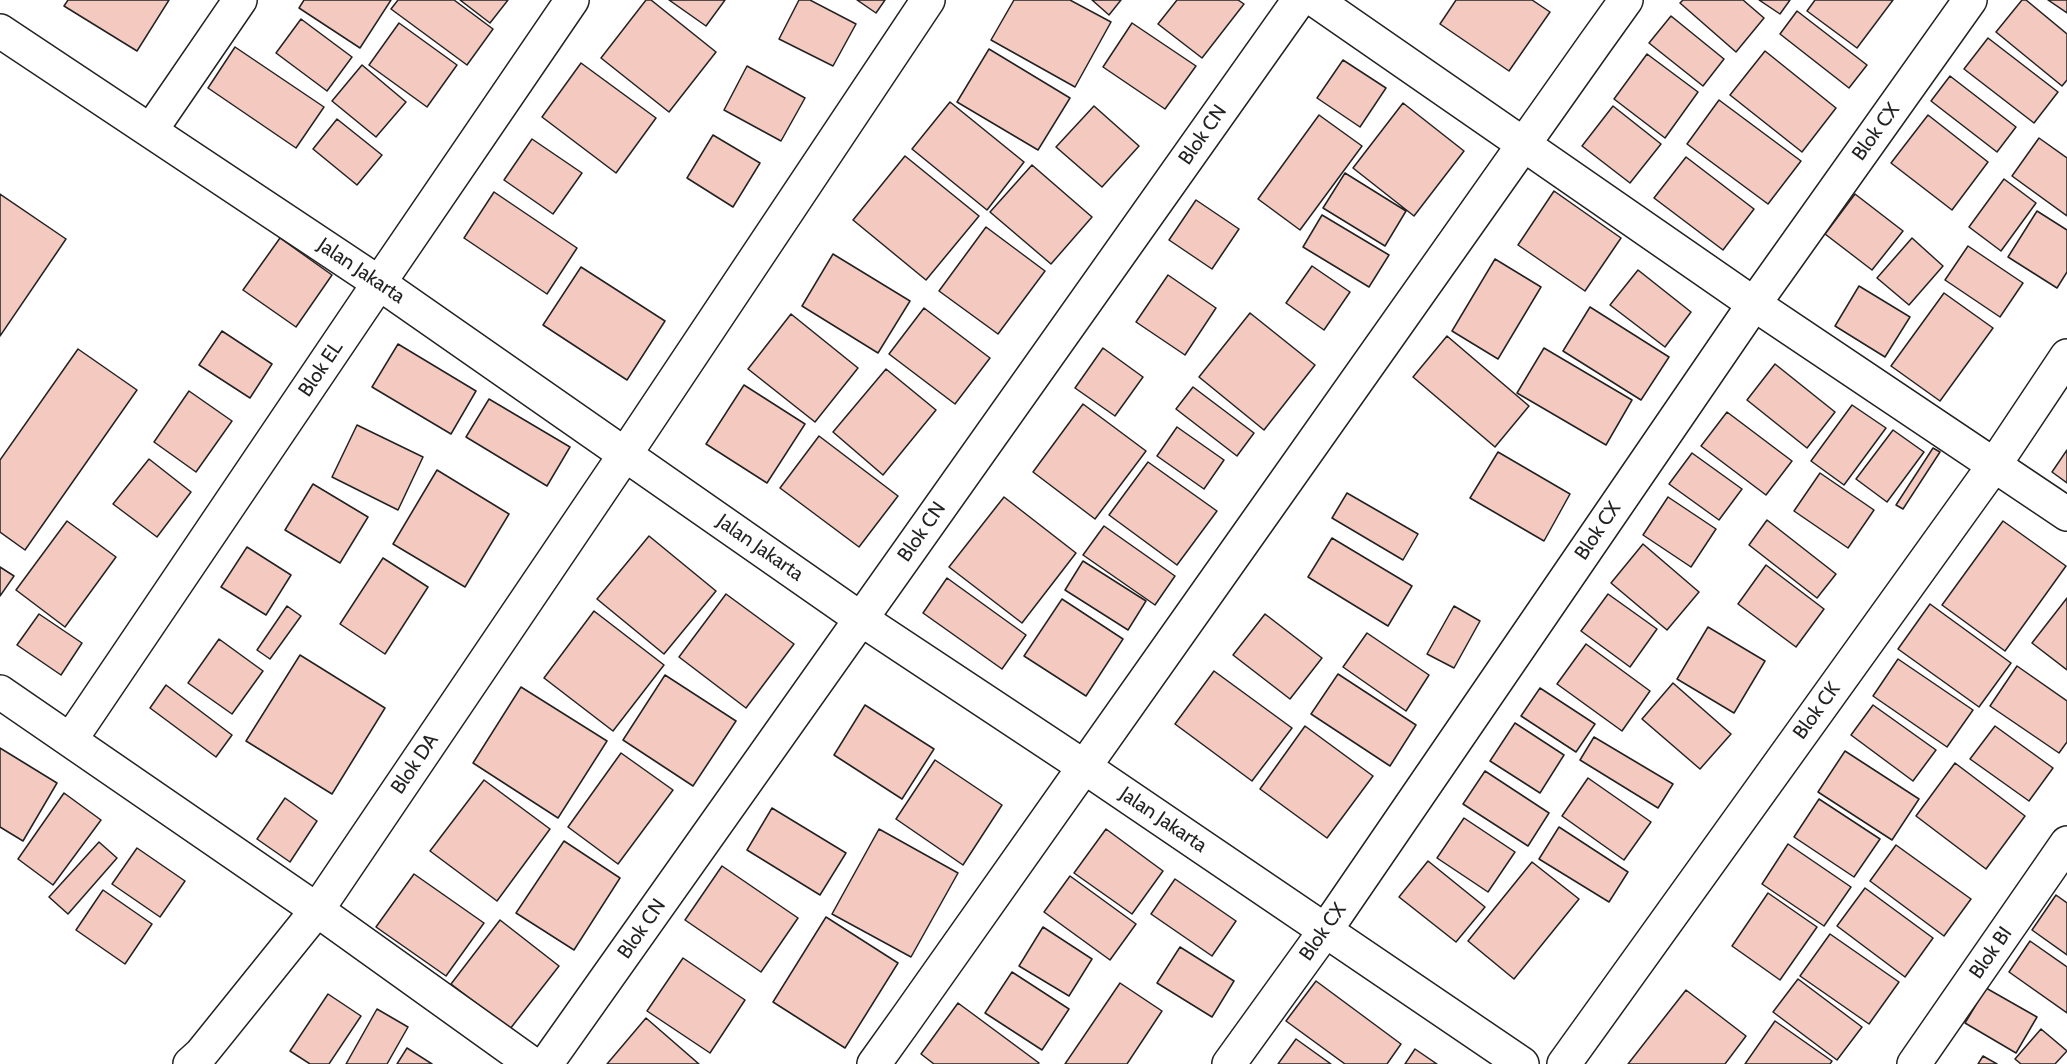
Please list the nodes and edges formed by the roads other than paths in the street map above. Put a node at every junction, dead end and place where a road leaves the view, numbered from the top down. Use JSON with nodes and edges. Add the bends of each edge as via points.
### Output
{"nodes":[{"id":1,"x":240,"y":0,"type":"edge"},
{"id":2,"x":572,"y":0,"type":"edge"},
{"id":3,"x":928,"y":0,"type":"edge"},
{"id":4,"x":1299,"y":0,"type":"edge"},
{"id":5,"x":1315,"y":0,"type":"edge"},
{"id":6,"x":1626,"y":0,"type":"edge"},
{"id":7,"x":1971,"y":0,"type":"edge"},
{"id":8,"x":3,"y":39,"type":"edge"},
{"id":9,"x":151,"y":130,"type":"junction"},
{"id":10,"x":1523,"y":143,"type":"junction"},
{"id":11,"x":379,"y":283,"type":"junction"},
{"id":12,"x":1754,"y":304,"type":"junction"},
{"id":13,"x":2067,"y":356,"type":"edge"},
{"id":14,"x":626,"y":453,"type":"junction"},
{"id":15,"x":1995,"y":464,"type":"junction"},
{"id":16,"x":2067,"y":514,"type":"edge"},
{"id":17,"x":861,"y":618,"type":"junction"},
{"id":18,"x":0,"y":692,"type":"edge"},
{"id":19,"x":70,"y":739,"type":"junction"},
{"id":20,"x":1086,"y":768,"type":"junction"},
{"id":21,"x":2067,"y":843,"type":"edge"},
{"id":22,"x":317,"y":909,"type":"junction"},
{"id":23,"x":1325,"y":931,"type":"junction"},
{"id":24,"x":190,"y":1064,"type":"edge"},
{"id":25,"x":532,"y":1064,"type":"edge"},
{"id":26,"x":546,"y":1064,"type":"edge"},
{"id":27,"x":874,"y":1064,"type":"edge"},
{"id":28,"x":1229,"y":1064,"type":"edge"},
{"id":29,"x":1522,"y":1064,"type":"edge"},
{"id":30,"x":1564,"y":1064,"type":"edge"},
{"id":31,"x":1914,"y":1064,"type":"edge"}],
"edges":[{"from":1,"to":9,"type":"street"},
{"from":2,"to":11,"type":"street","name":"Blok EL"},
{"from":3,"to":14,"type":"street","name":"Blok DA"},
{"from":4,"to":17,"type":"street","name":"Blok CN"},
{"from":5,"to":10,"type":"street"},
{"from":6,"to":10,"type":"street"},
{"from":7,"to":12,"type":"street","name":"Blok CX"},
{"from":8,"to":9,"type":"street","name":"Jalan Jakarta"},
{"from":9,"to":11,"type":"street","name":"Jalan Jakarta"},
{"from":10,"to":12,"type":"street"},
{"from":10,"to":20,"type":"street"},
{"from":11,"to":14,"type":"street","name":"Jalan Jakarta"},
{"from":11,"to":19,"type":"street","name":"Blok EL"},
{"from":12,"to":15,"type":"street"},
{"from":12,"to":23,"type":"street","name":"Blok CX"},
{"from":13,"to":15,"type":"street","name":"Blok CK"},
{"from":14,"to":17,"type":"street","name":"Jalan Jakarta"},
{"from":14,"to":22,"type":"street","name":"Blok DA"},
{"from":15,"to":16,"type":"street"},
{"from":15,"to":30,"type":"street","name":"Blok CK"},
{"from":17,"to":20,"type":"street","name":"Jalan Jakarta"},
{"from":17,"to":26,"type":"street","name":"Blok CN"},
{"from":18,"to":19,"type":"street"},
{"from":19,"to":22,"type":"street"},
{"from":20,"to":23,"type":"street","name":"Jalan Jakarta"},
{"from":20,"to":27,"type":"street"},
{"from":21,"to":31,"type":"street","name":"Blok BI"},
{"from":22,"to":24,"type":"street","name":"Blok DA"},
{"from":22,"to":25,"type":"street"},
{"from":23,"to":28,"type":"street","name":"Blok CX"},
{"from":23,"to":29,"type":"street","name":"Jalan Jakarta"}]}
